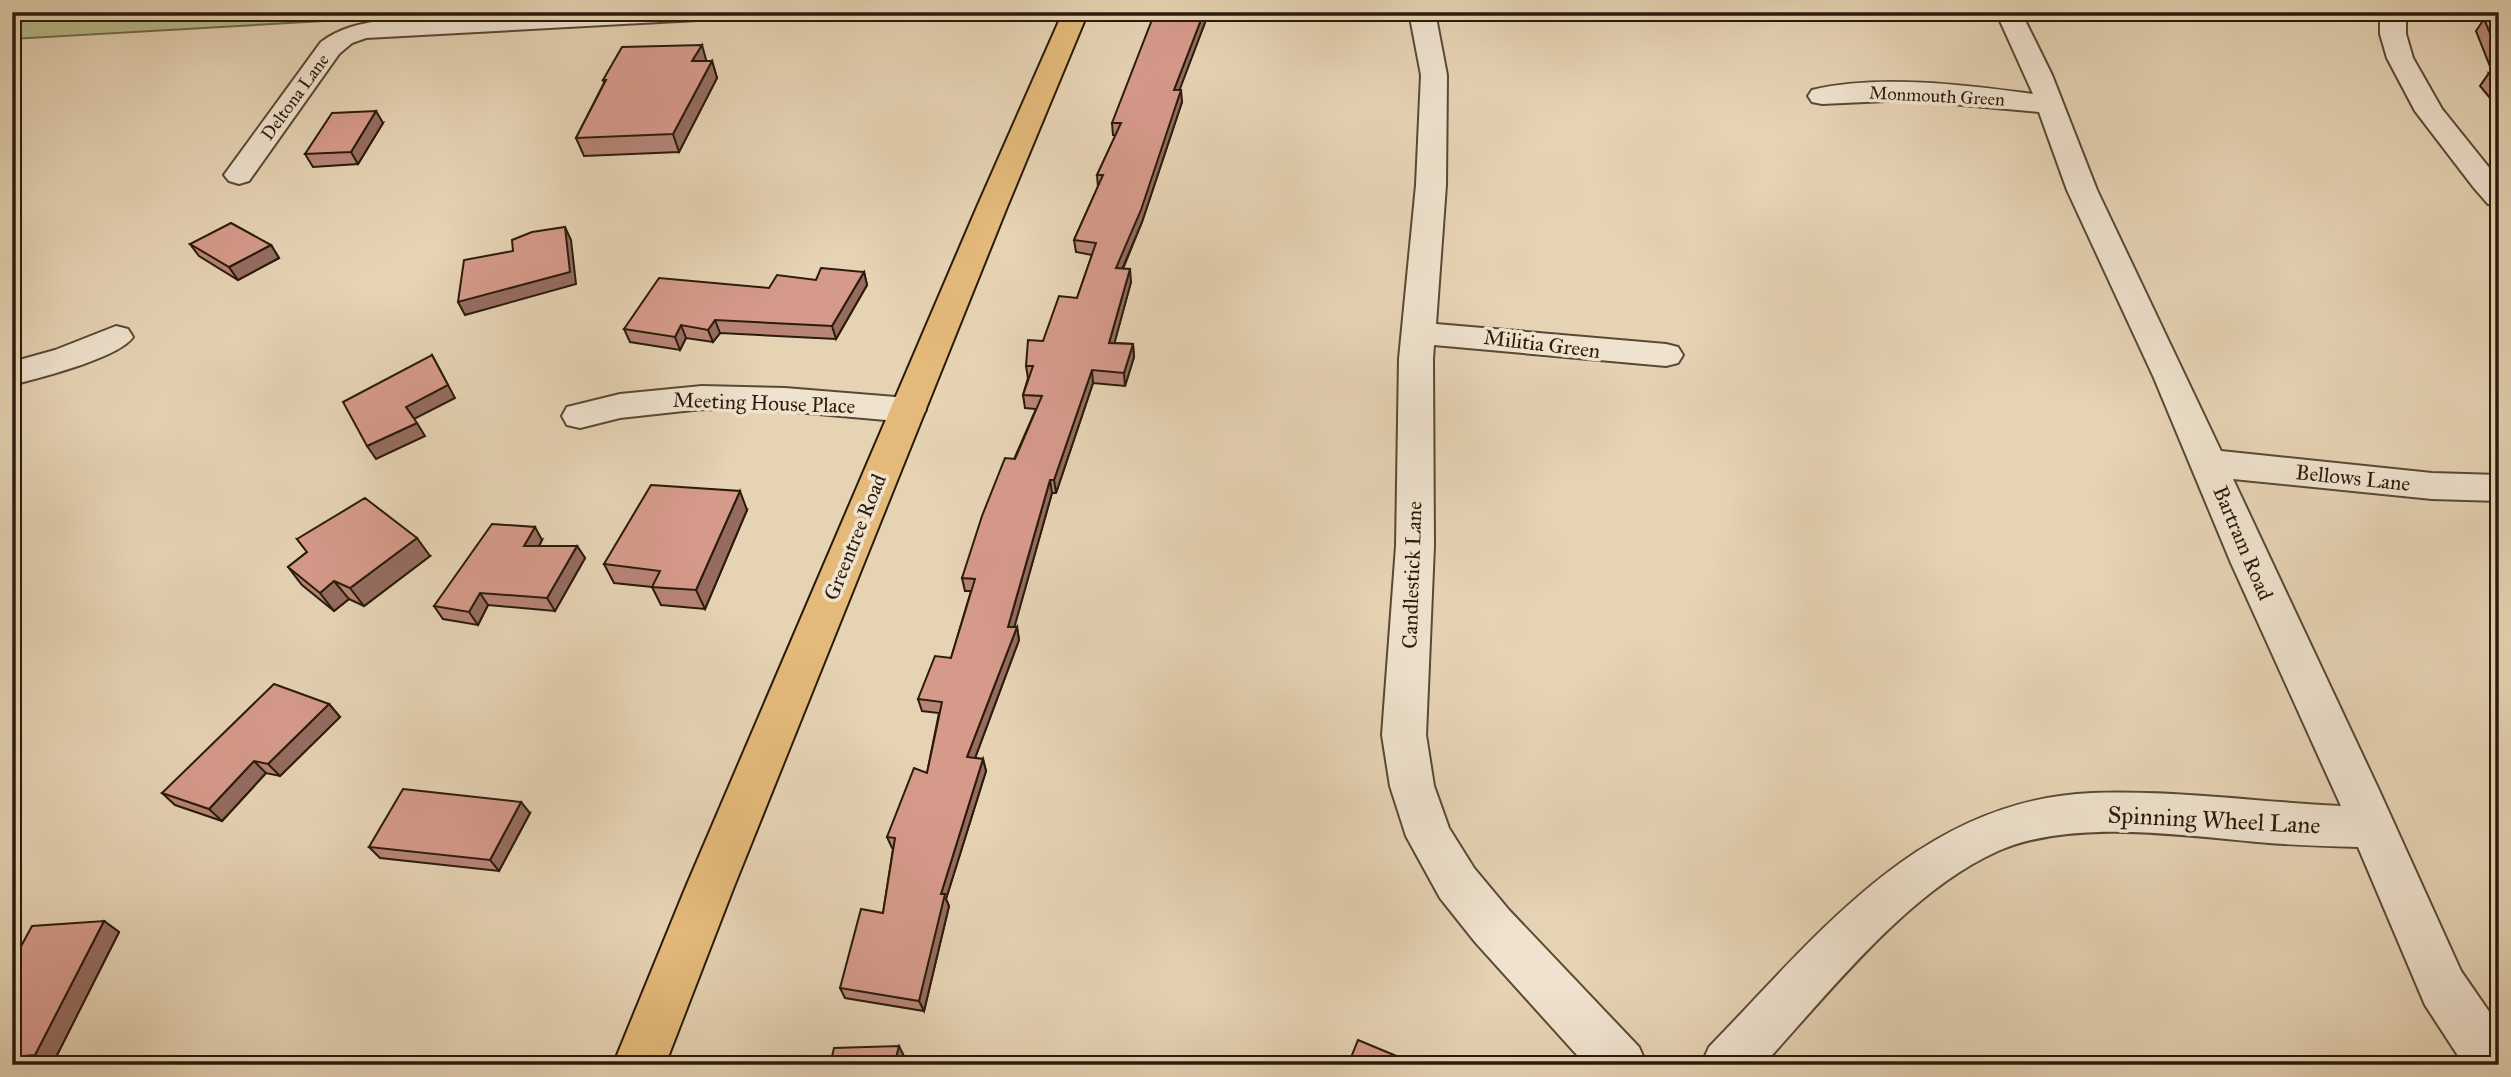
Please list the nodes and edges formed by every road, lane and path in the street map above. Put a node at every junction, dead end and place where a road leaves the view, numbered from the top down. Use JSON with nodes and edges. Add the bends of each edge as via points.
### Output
{"nodes":[{"id":1,"x":697,"y":12,"type":"edge"},
{"id":2,"x":1076,"y":12,"type":"edge"},
{"id":3,"x":1422,"y":12,"type":"edge"},
{"id":4,"x":2008,"y":12,"type":"edge"},
{"id":5,"x":2393,"y":12,"type":"edge"},
{"id":6,"x":1822,"y":96,"type":"dead end"},
{"id":7,"x":2051,"y":105,"type":"junction"},
{"id":8,"x":239,"y":175,"type":"dead end"},
{"id":9,"x":2499,"y":198,"type":"edge"},
{"id":10,"x":1419,"y":334,"type":"junction"},
{"id":11,"x":116,"y":337,"type":"dead end"},
{"id":12,"x":1666,"y":355,"type":"dead end"},
{"id":13,"x":12,"y":374,"type":"edge"},
{"id":14,"x":908,"y":410,"type":"junction"},
{"id":15,"x":580,"y":416,"type":"dead end"},
{"id":16,"x":2208,"y":463,"type":"junction"},
{"id":17,"x":2499,"y":488,"type":"edge"},
{"id":18,"x":2374,"y":828,"type":"junction"},
{"id":19,"x":639,"y":1065,"type":"edge"},
{"id":20,"x":1621,"y":1065,"type":"edge"},
{"id":21,"x":1727,"y":1065,"type":"edge"},
{"id":22,"x":2495,"y":1065,"type":"edge"}],
"edges":[{"from":1,"to":8,"type":"street","name":"Deltona Lane","via":[[362,31],[343,38],[321,58]]},
{"from":2,"to":14,"type":"main road","name":"Greentree Road"},
{"from":3,"to":10,"type":"street","name":"Candlestick Lane","via":[[1434,75]]},
{"from":4,"to":7,"type":"street","name":"Bartram Road"},
{"from":5,"to":9,"type":"street","via":[[2399,53],[2418,93]]},
{"from":6,"to":7,"type":"street","name":"Monmouth Green","via":[[1926,91]]},
{"from":7,"to":16,"type":"street","name":"Bartram Road","via":[[2081,190]]},
{"from":10,"to":12,"type":"street","name":"Militia Green","via":[[1465,334]]},
{"from":10,"to":20,"type":"street","name":"Candlestick Lane","via":[[1415,546],[1404,735],[1412,786],[1429,836],[1457,883]]},
{"from":11,"to":13,"type":"street"},
{"from":14,"to":15,"type":"street","name":"Meeting House Place","via":[[689,397],[613,406]]},
{"from":14,"to":19,"type":"main road","name":"Greentree Road"},
{"from":16,"to":17,"type":"street","name":"Bellows Lane","via":[[2420,485]]},
{"from":16,"to":18,"type":"street","name":"Bartram Road"},
{"from":18,"to":21,"type":"street","name":"Spinning Wheel Lane","via":[[2189,814],[2081,815],[2031,822],[1984,836],[1942,859],[1861,927]]},
{"from":18,"to":22,"type":"street","name":"Bartram Road","via":[[2443,988]]}]}
